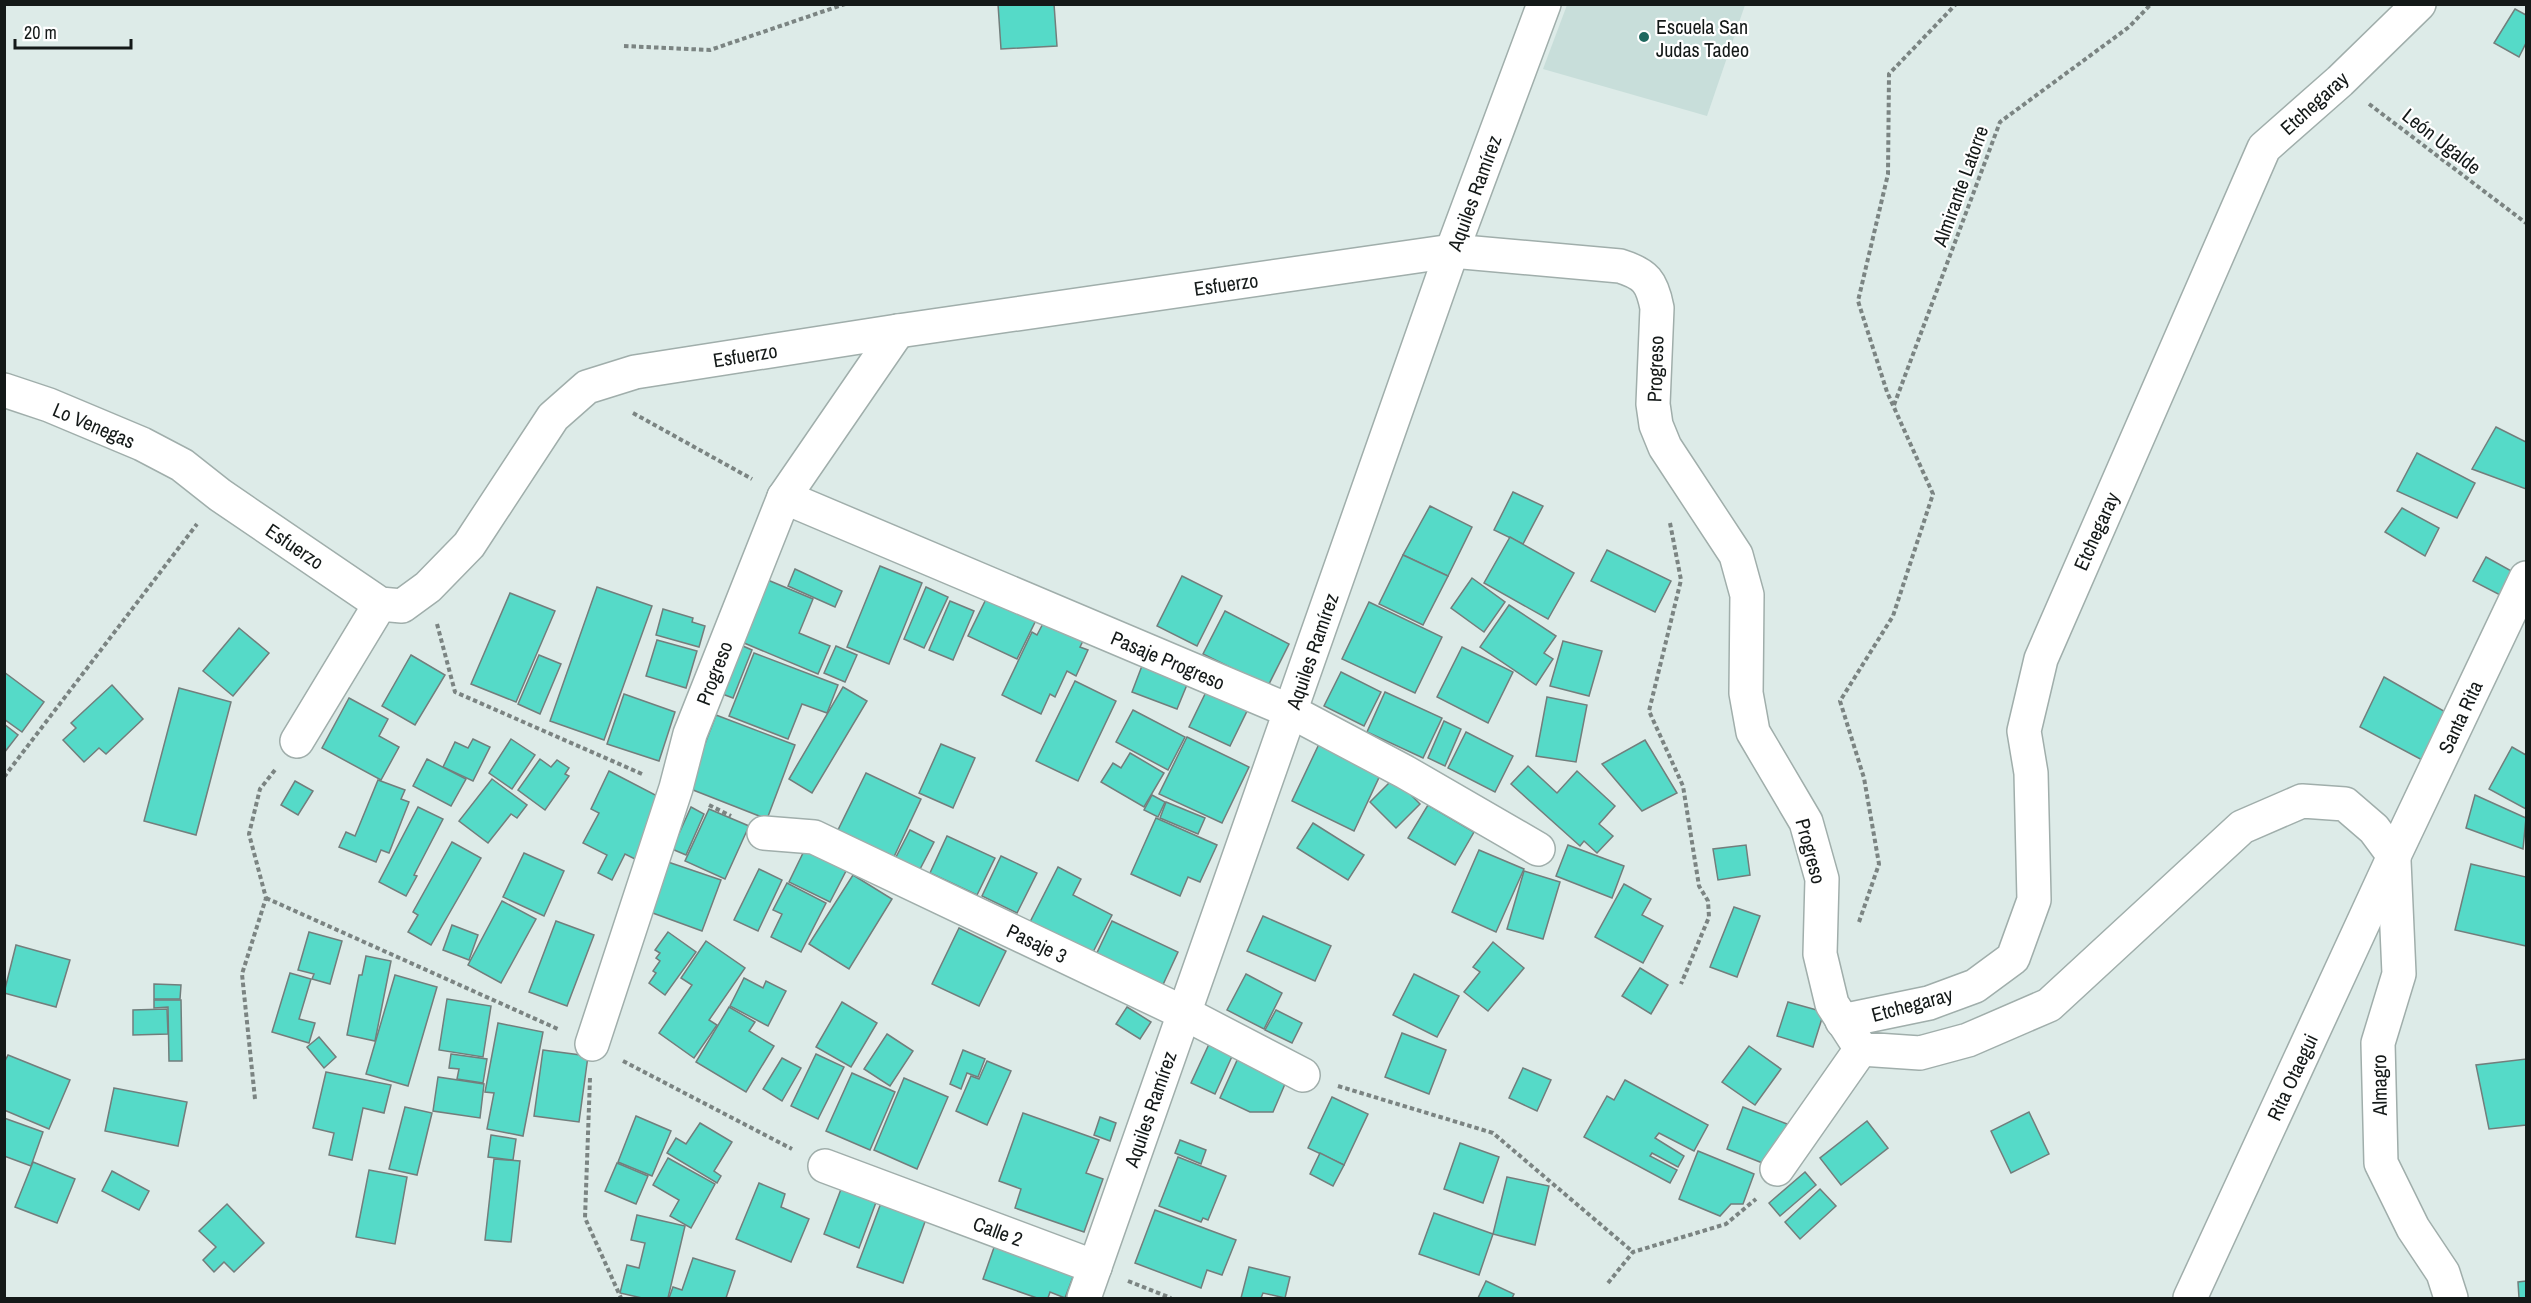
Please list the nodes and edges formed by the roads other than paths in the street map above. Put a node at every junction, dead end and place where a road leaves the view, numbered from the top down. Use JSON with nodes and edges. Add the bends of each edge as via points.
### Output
{"nodes":[{"id":1,"x":1544,"y":4,"type":"edge"},
{"id":2,"x":2419,"y":4,"type":"edge"},
{"id":3,"x":1452,"y":251,"type":"junction"},
{"id":4,"x":898,"y":331,"type":"junction"},
{"id":5,"x":4,"y":390,"type":"edge"},
{"id":6,"x":182,"y":465,"type":"joint"},
{"id":7,"x":784,"y":497,"type":"junction"},
{"id":8,"x":2526,"y":578,"type":"edge"},
{"id":9,"x":380,"y":604,"type":"junction"},
{"id":10,"x":1290,"y":711,"type":"junction"},
{"id":11,"x":297,"y":741,"type":"road end"},
{"id":12,"x":764,"y":833,"type":"road end"},
{"id":13,"x":1538,"y":849,"type":"dead end"},
{"id":14,"x":2394,"y":856,"type":"junction"},
{"id":15,"x":1184,"y":1013,"type":"junction"},
{"id":16,"x":1842,"y":1021,"type":"junction"},
{"id":17,"x":592,"y":1044,"type":"road end"},
{"id":18,"x":1862,"y":1049,"type":"junction"},
{"id":19,"x":1303,"y":1075,"type":"road end"},
{"id":20,"x":825,"y":1166,"type":"road end"},
{"id":21,"x":1777,"y":1169,"type":"road end"},
{"id":22,"x":1095,"y":1267,"type":"junction"},
{"id":23,"x":1084,"y":1299,"type":"edge"},
{"id":24,"x":2190,"y":1299,"type":"edge"},
{"id":25,"x":2451,"y":1299,"type":"edge"}],
"edges":[{"from":1,"to":3,"type":"street","name":"Aquiles Ramírez"},
{"from":2,"to":16,"type":"street","name":"Etchegaray","via":[[2264,148],[2041,658],[2024,731],[2031,773],[2034,900],[2013,958],[1975,986],[1929,1003]]},
{"from":3,"to":4,"type":"street","name":"Esfuerzo"},
{"from":3,"to":10,"type":"street","name":"Aquiles Ramírez"},
{"from":3,"to":16,"type":"street","name":"Progreso","via":[[1620,266],[1638,272],[1649,282],[1657,308],[1653,404],[1656,425],[1665,447],[1736,555],[1747,595],[1746,693],[1753,732],[1806,822],[1822,879],[1820,954],[1832,1004]]},
{"from":4,"to":7,"type":"street","name":"Progreso"},
{"from":4,"to":9,"type":"street","name":"Esfuerzo","via":[[635,372],[587,387],[553,417],[469,545],[428,587],[402,606]]},
{"from":5,"to":6,"type":"street","name":"Lo Venegas","via":[[142,444]]},
{"from":6,"to":9,"type":"street","name":"Esfuerzo"},
{"from":7,"to":10,"type":"street","name":"Pasaje Progreso"},
{"from":7,"to":17,"type":"street","name":"Progreso","via":[[690,734],[676,789]]},
{"from":8,"to":14,"type":"street","name":"Santa Rita"},
{"from":9,"to":11,"type":"street"},
{"from":10,"to":13,"type":"street","name":"Pasaje Progreso","via":[[1406,772]]},
{"from":10,"to":15,"type":"street","name":"Aquiles Ramírez"},
{"from":12,"to":15,"type":"street","name":"Pasaje 3","via":[[814,837]]},
{"from":14,"to":18,"type":"street","via":[[2374,829],[2345,804],[2302,801],[2242,827],[2049,1005],[1968,1040],[1920,1053]]},
{"from":14,"to":24,"type":"street","name":"Rita Otaegui"},
{"from":14,"to":25,"type":"street","name":"Almagro","via":[[2399,974],[2378,1043],[2381,1163],[2413,1228],[2443,1273]]},
{"from":15,"to":19,"type":"street","name":"Pasaje 3"},
{"from":15,"to":22,"type":"street","name":"Aquiles Ramírez"},
{"from":16,"to":18,"type":"street","name":"Progreso"},
{"from":18,"to":21,"type":"street","name":"Etchegaray"},
{"from":20,"to":22,"type":"street","name":"Calle 2"},
{"from":22,"to":23,"type":"street","name":"Aquiles Ramírez"}]}
